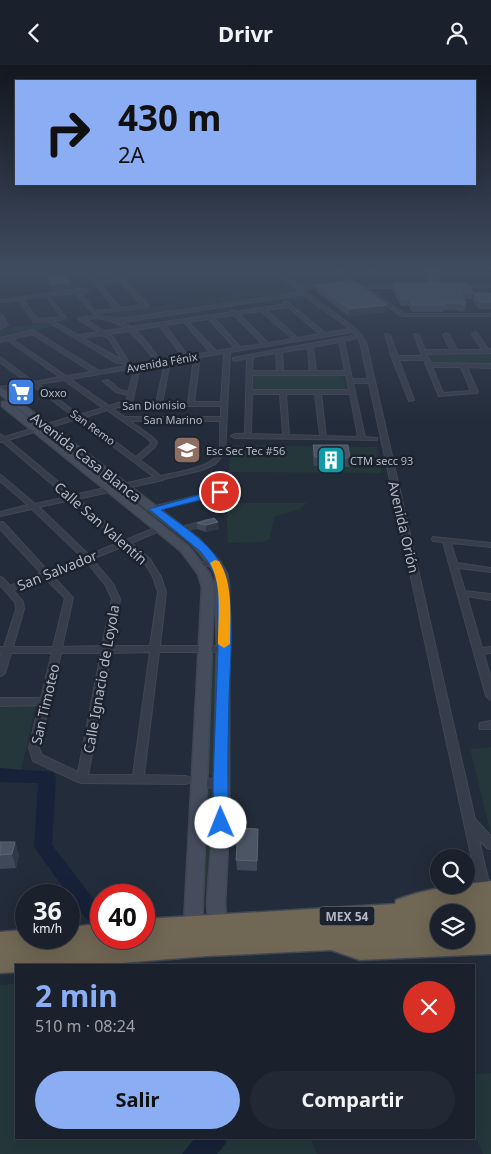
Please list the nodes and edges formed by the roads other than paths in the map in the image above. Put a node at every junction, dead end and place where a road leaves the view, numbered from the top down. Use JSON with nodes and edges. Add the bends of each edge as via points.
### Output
{"nodes":[{"id":1,"x":84,"y":321,"type":"edge"},
{"id":2,"x":118,"y":321,"type":"edge"},
{"id":3,"x":185,"y":321,"type":"joint"},
{"id":4,"x":213,"y":321,"type":"edge"},
{"id":5,"x":243,"y":321,"type":"edge"},
{"id":6,"x":275,"y":321,"type":"edge"},
{"id":7,"x":307,"y":321,"type":"edge"},
{"id":8,"x":342,"y":321,"type":"edge"},
{"id":9,"x":52,"y":322,"type":"dead end"},
{"id":10,"x":161,"y":325,"type":"junction"},
{"id":11,"x":133,"y":329,"type":"junction"},
{"id":12,"x":354,"y":329,"type":"junction"},
{"id":13,"x":106,"y":333,"type":"junction"},
{"id":14,"x":475,"y":334,"type":"dead end"},
{"id":15,"x":324,"y":335,"type":"junction"},
{"id":16,"x":387,"y":335,"type":"dead end"},
{"id":17,"x":416,"y":335,"type":"dead end"},
{"id":18,"x":446,"y":335,"type":"dead end"},
{"id":19,"x":78,"y":337,"type":"junction"},
{"id":20,"x":8,"y":338,"type":"junction"},
{"id":21,"x":352,"y":338,"type":"dead end"},
{"id":22,"x":296,"y":339,"type":"junction"},
{"id":23,"x":0,"y":340,"type":"edge"},
{"id":24,"x":341,"y":340,"type":"junction"},
{"id":25,"x":266,"y":344,"type":"junction"},
{"id":26,"x":310,"y":346,"type":"junction"},
{"id":27,"x":239,"y":349,"type":"junction"},
{"id":28,"x":227,"y":351,"type":"junction"},
{"id":29,"x":279,"y":351,"type":"junction"},
{"id":30,"x":489,"y":351,"type":"edge"},
{"id":31,"x":455,"y":352,"type":"junction"},
{"id":32,"x":214,"y":353,"type":"junction"},
{"id":33,"x":424,"y":355,"type":"junction"},
{"id":34,"x":197,"y":356,"type":"junction"},
{"id":35,"x":250,"y":356,"type":"junction"},
{"id":36,"x":188,"y":358,"type":"junction"},
{"id":37,"x":395,"y":358,"type":"junction"},
{"id":38,"x":0,"y":359,"type":"edge"},
{"id":39,"x":235,"y":359,"type":"dead end"},
{"id":40,"x":168,"y":361,"type":"junction"},
{"id":41,"x":160,"y":363,"type":"junction"},
{"id":42,"x":128,"y":365,"type":"junction"},
{"id":43,"x":430,"y":365,"type":"junction"},
{"id":44,"x":463,"y":365,"type":"junction"},
{"id":45,"x":138,"y":366,"type":"junction"},
{"id":46,"x":491,"y":366,"type":"edge"},
{"id":47,"x":98,"y":373,"type":"junction"},
{"id":48,"x":249,"y":373,"type":"junction"},
{"id":49,"x":348,"y":373,"type":"junction"},
{"id":50,"x":280,"y":374,"type":"junction"},
{"id":51,"x":313,"y":374,"type":"junction"},
{"id":52,"x":64,"y":379,"type":"junction"},
{"id":53,"x":106,"y":381,"type":"dead end"},
{"id":54,"x":33,"y":383,"type":"junction"},
{"id":55,"x":350,"y":383,"type":"junction"},
{"id":56,"x":372,"y":383,"type":"junction"},
{"id":57,"x":0,"y":389,"type":"edge"},
{"id":58,"x":250,"y":392,"type":"junction"},
{"id":59,"x":352,"y":392,"type":"junction"},
{"id":60,"x":283,"y":393,"type":"junction"},
{"id":61,"x":318,"y":393,"type":"junction"},
{"id":62,"x":130,"y":394,"type":"junction"},
{"id":63,"x":441,"y":395,"type":"joint"},
{"id":64,"x":0,"y":400,"type":"edge"},
{"id":65,"x":411,"y":400,"type":"dead end"},
{"id":66,"x":223,"y":404,"type":"junction"},
{"id":67,"x":128,"y":405,"type":"junction"},
{"id":68,"x":159,"y":405,"type":"junction"},
{"id":69,"x":191,"y":405,"type":"junction"},
{"id":70,"x":107,"y":407,"type":"junction"},
{"id":71,"x":76,"y":416,"type":"junction"},
{"id":72,"x":124,"y":419,"type":"junction"},
{"id":73,"x":222,"y":419,"type":"junction"},
{"id":74,"x":47,"y":426,"type":"junction"},
{"id":75,"x":36,"y":429,"type":"junction"},
{"id":76,"x":234,"y":436,"type":"dead end"},
{"id":77,"x":248,"y":436,"type":"junction"},
{"id":78,"x":286,"y":437,"type":"junction"},
{"id":79,"x":323,"y":437,"type":"junction"},
{"id":80,"x":1,"y":438,"type":"edge"},
{"id":81,"x":362,"y":438,"type":"junction"},
{"id":82,"x":375,"y":439,"type":"dead end"},
{"id":83,"x":137,"y":459,"type":"junction"},
{"id":84,"x":0,"y":477,"type":"edge"},
{"id":85,"x":161,"y":479,"type":"junction"},
{"id":86,"x":126,"y":487,"type":"junction"},
{"id":87,"x":112,"y":490,"type":"junction"},
{"id":88,"x":220,"y":492,"type":"dead end"},
{"id":89,"x":73,"y":498,"type":"junction"},
{"id":90,"x":32,"y":507,"type":"junction"},
{"id":91,"x":154,"y":509,"type":"junction"},
{"id":92,"x":0,"y":514,"type":"edge"},
{"id":93,"x":214,"y":520,"type":"edge"},
{"id":94,"x":0,"y":524,"type":"edge"},
{"id":95,"x":160,"y":529,"type":"junction"},
{"id":96,"x":181,"y":530,"type":"junction"},
{"id":97,"x":124,"y":543,"type":"junction"},
{"id":98,"x":491,"y":545,"type":"edge"},
{"id":99,"x":87,"y":558,"type":"junction"},
{"id":100,"x":214,"y":563,"type":"junction"},
{"id":101,"x":199,"y":565,"type":"junction"},
{"id":102,"x":453,"y":565,"type":"junction"},
{"id":103,"x":491,"y":570,"type":"edge"},
{"id":104,"x":48,"y":573,"type":"junction"},
{"id":105,"x":0,"y":579,"type":"edge"},
{"id":106,"x":9,"y":589,"type":"junction"},
{"id":107,"x":461,"y":593,"type":"junction"},
{"id":108,"x":491,"y":597,"type":"edge"},
{"id":109,"x":155,"y":648,"type":"junction"},
{"id":110,"x":107,"y":649,"type":"junction"},
{"id":111,"x":207,"y":649,"type":"junction"},
{"id":112,"x":224,"y":649,"type":"junction"},
{"id":113,"x":4,"y":650,"type":"edge"},
{"id":114,"x":57,"y":650,"type":"junction"},
{"id":115,"x":491,"y":650,"type":"edge"},
{"id":116,"x":478,"y":651,"type":"junction"},
{"id":117,"x":0,"y":673,"type":"edge"},
{"id":118,"x":490,"y":685,"type":"edge"},
{"id":119,"x":491,"y":695,"type":"edge"},
{"id":120,"x":44,"y":701,"type":"junction"},
{"id":121,"x":0,"y":702,"type":"edge"},
{"id":122,"x":82,"y":779,"type":"junction"},
{"id":123,"x":138,"y":780,"type":"junction"},
{"id":124,"x":185,"y":780,"type":"dead end"},
{"id":125,"x":201,"y":782,"type":"junction"},
{"id":126,"x":220,"y":783,"type":"junction"},
{"id":127,"x":471,"y":823,"type":"junction"},
{"id":128,"x":491,"y":844,"type":"edge"},
{"id":129,"x":489,"y":897,"type":"edge"},
{"id":130,"x":217,"y":923,"type":"junction"},
{"id":131,"x":193,"y":925,"type":"junction"},
{"id":132,"x":491,"y":927,"type":"edge"},
{"id":133,"x":155,"y":928,"type":"edge"},
{"id":134,"x":475,"y":928,"type":"edge"},
{"id":135,"x":430,"y":932,"type":"edge"},
{"id":136,"x":328,"y":940,"type":"junction"},
{"id":137,"x":15,"y":942,"type":"edge"},
{"id":138,"x":0,"y":943,"type":"edge"},
{"id":139,"x":491,"y":943,"type":"edge"},
{"id":140,"x":0,"y":961,"type":"edge"}],
"edges":[{"from":1,"to":13,"type":"street"},
{"from":2,"to":11,"type":"street"},
{"from":3,"to":10,"type":"street"},
{"from":3,"to":32,"type":"street"},
{"from":4,"to":27,"type":"street"},
{"from":5,"to":25,"type":"street"},
{"from":6,"to":22,"type":"street"},
{"from":7,"to":15,"type":"street"},
{"from":8,"to":12,"type":"street","name":"Avenida Orión"},
{"from":9,"to":19,"type":"street"},
{"from":10,"to":11,"type":"street"},
{"from":10,"to":36,"type":"street"},
{"from":11,"to":13,"type":"street"},
{"from":11,"to":41,"type":"street"},
{"from":12,"to":15,"type":"street","name":"Avenida Fénix"},
{"from":12,"to":56,"type":"street","name":"Avenida Orión","via":[[364,342]]},
{"from":13,"to":19,"type":"street"},
{"from":13,"to":42,"type":"street","via":[[116,343]]},
{"from":14,"to":30,"type":"street"},
{"from":15,"to":22,"type":"street","name":"Avenida Fénix"},
{"from":16,"to":37,"type":"street"},
{"from":17,"to":33,"type":"street"},
{"from":18,"to":31,"type":"street"},
{"from":19,"to":42,"type":"street"},
{"from":20,"to":23,"type":"street"},
{"from":20,"to":47,"type":"street","via":[[34,332]]},
{"from":20,"to":52,"type":"street"},
{"from":21,"to":24,"type":"street"},
{"from":22,"to":25,"type":"street","name":"Avenida Fénix"},
{"from":24,"to":26,"type":"street"},
{"from":24,"to":49,"type":"street"},
{"from":25,"to":27,"type":"street","name":"Avenida Fénix"},
{"from":26,"to":29,"type":"street"},
{"from":26,"to":51,"type":"street"},
{"from":27,"to":28,"type":"street","name":"Avenida Fénix"},
{"from":28,"to":32,"type":"street","name":"Avenida Fénix"},
{"from":28,"to":66,"type":"street"},
{"from":29,"to":35,"type":"street"},
{"from":29,"to":50,"type":"street"},
{"from":30,"to":31,"type":"street"},
{"from":31,"to":33,"type":"street"},
{"from":32,"to":34,"type":"street","name":"Avenida Fénix"},
{"from":33,"to":37,"type":"street"},
{"from":33,"to":43,"type":"street"},
{"from":34,"to":36,"type":"street","name":"Avenida Fénix"},
{"from":34,"to":69,"type":"street"},
{"from":35,"to":39,"type":"street"},
{"from":35,"to":48,"type":"street"},
{"from":36,"to":40,"type":"street","name":"Avenida Fénix"},
{"from":37,"to":65,"type":"street"},
{"from":38,"to":54,"type":"street","name":"San Remo"},
{"from":40,"to":41,"type":"street","name":"Avenida Fénix"},
{"from":40,"to":68,"type":"street"},
{"from":41,"to":45,"type":"street","name":"Avenida Fénix"},
{"from":42,"to":45,"type":"street","name":"Avenida Fénix"},
{"from":42,"to":47,"type":"street","name":"Avenida Fénix"},
{"from":43,"to":44,"type":"street"},
{"from":43,"to":63,"type":"street"},
{"from":44,"to":46,"type":"street"},
{"from":44,"to":63,"type":"street","via":[[475,392]]},
{"from":45,"to":62,"type":"street"},
{"from":47,"to":52,"type":"street","name":"Avenida Fénix"},
{"from":48,"to":50,"type":"street"},
{"from":48,"to":58,"type":"street"},
{"from":49,"to":51,"type":"street"},
{"from":49,"to":55,"type":"street"},
{"from":50,"to":51,"type":"street"},
{"from":52,"to":54,"type":"street","name":"Avenida Fénix"},
{"from":52,"to":70,"type":"street"},
{"from":53,"to":62,"type":"street","via":[[118,391]]},
{"from":54,"to":57,"type":"street","name":"Avenida Fénix"},
{"from":54,"to":71,"type":"street","name":"San Remo"},
{"from":55,"to":56,"type":"street"},
{"from":55,"to":59,"type":"street"},
{"from":56,"to":127,"type":"street","name":"Avenida Orión"},
{"from":57,"to":74,"type":"street","name":"Avenida Casa Blanca"},
{"from":58,"to":60,"type":"street"},
{"from":58,"to":77,"type":"street"},
{"from":59,"to":61,"type":"street"},
{"from":59,"to":81,"type":"street"},
{"from":60,"to":61,"type":"street"},
{"from":60,"to":78,"type":"street"},
{"from":61,"to":79,"type":"street"},
{"from":62,"to":67,"type":"street"},
{"from":64,"to":75,"type":"street","name":"Avenida Casa Blanca"},
{"from":66,"to":69,"type":"street","name":"San Dionisio"},
{"from":66,"to":73,"type":"street"},
{"from":67,"to":68,"type":"street","name":"San Dionisio"},
{"from":67,"to":70,"type":"street","name":"San Dionisio"},
{"from":68,"to":69,"type":"street","name":"San Dionisio"},
{"from":70,"to":71,"type":"street","name":"San Dionisio"},
{"from":70,"to":72,"type":"street"},
{"from":71,"to":74,"type":"street","name":"San Dionisio"},
{"from":71,"to":83,"type":"street","name":"San Remo"},
{"from":72,"to":73,"type":"street","name":"San Marino"},
{"from":72,"to":83,"type":"street","via":[[154,442]]},
{"from":73,"to":85,"type":"street","via":[[222,453],[213,463]]},
{"from":74,"to":75,"type":"street","name":"San Dionisio"},
{"from":74,"to":86,"type":"street","name":"Avenida Casa Blanca"},
{"from":75,"to":80,"type":"street","name":"San Dionisio"},
{"from":75,"to":87,"type":"street","name":"Avenida Casa Blanca"},
{"from":76,"to":77,"type":"street"},
{"from":77,"to":78,"type":"street"},
{"from":78,"to":79,"type":"street"},
{"from":79,"to":81,"type":"street"},
{"from":80,"to":89,"type":"street","name":"Calle San Valentín"},
{"from":81,"to":82,"type":"street"},
{"from":83,"to":85,"type":"street","name":"San Remo"},
{"from":84,"to":90,"type":"street","name":"Calle Ignacio de Loyola"},
{"from":85,"to":86,"type":"street"},
{"from":86,"to":87,"type":"street"},
{"from":86,"to":91,"type":"street","name":"Avenida Casa Blanca"},
{"from":87,"to":89,"type":"street"},
{"from":87,"to":95,"type":"street","name":"Avenida Casa Blanca"},
{"from":88,"to":91,"type":"street"},
{"from":89,"to":90,"type":"street"},
{"from":89,"to":97,"type":"street","name":"Calle San Valentín"},
{"from":90,"to":92,"type":"street"},
{"from":90,"to":99,"type":"street","name":"Calle Ignacio de Loyola"},
{"from":91,"to":96,"type":"street","name":"Avenida Casa Blanca"},
{"from":93,"to":96,"type":"street"},
{"from":94,"to":104,"type":"street","name":"San Timoteo"},
{"from":95,"to":97,"type":"street","name":"San Salvador"},
{"from":95,"to":101,"type":"street","name":"Avenida Casa Blanca"},
{"from":96,"to":100,"type":"street","name":"Avenida Casa Blanca"},
{"from":97,"to":99,"type":"street","name":"San Salvador"},
{"from":97,"to":109,"type":"street","name":"Calle San Valentín","via":[[147,561],[162,591]]},
{"from":98,"to":102,"type":"street","via":[[441,539]]},
{"from":99,"to":104,"type":"street","name":"San Salvador"},
{"from":99,"to":110,"type":"street","name":"Calle Ignacio de Loyola","via":[[108,580],[116,599]]},
{"from":100,"to":101,"type":"street"},
{"from":100,"to":112,"type":"street","name":"Avenida Casa Blanca","via":[[221,574],[223,586]]},
{"from":101,"to":111,"type":"street","name":"Avenida Casa Blanca","via":[[208,587]]},
{"from":102,"to":103,"type":"street"},
{"from":102,"to":107,"type":"street"},
{"from":104,"to":106,"type":"street","name":"San Salvador"},
{"from":104,"to":114,"type":"street","name":"San Timoteo","via":[[69,598]]},
{"from":105,"to":106,"type":"street"},
{"from":106,"to":113,"type":"street","via":[[20,609]]},
{"from":107,"to":108,"type":"street"},
{"from":107,"to":116,"type":"street"},
{"from":109,"to":110,"type":"street"},
{"from":109,"to":111,"type":"street"},
{"from":109,"to":123,"type":"street","name":"Calle San Valentín"},
{"from":110,"to":114,"type":"street"},
{"from":110,"to":122,"type":"street","name":"Calle Ignacio de Loyola"},
{"from":111,"to":112,"type":"street"},
{"from":111,"to":125,"type":"street","name":"Avenida Casa Blanca"},
{"from":112,"to":126,"type":"street","name":"Avenida Casa Blanca"},
{"from":113,"to":114,"type":"street"},
{"from":113,"to":117,"type":"street"},
{"from":114,"to":120,"type":"street","name":"San Timoteo"},
{"from":115,"to":116,"type":"street"},
{"from":116,"to":118,"type":"street"},
{"from":118,"to":119,"type":"street"},
{"from":120,"to":121,"type":"street"},
{"from":120,"to":122,"type":"street","name":"San Timoteo","via":[[34,753],[41,762]]},
{"from":122,"to":123,"type":"street","name":"San Timoteo"},
{"from":123,"to":124,"type":"street","name":"San Timoteo"},
{"from":125,"to":126,"type":"street"},
{"from":125,"to":131,"type":"street","name":"Avenida Casa Blanca"},
{"from":126,"to":130,"type":"street","name":"Avenida Casa Blanca"},
{"from":127,"to":128,"type":"street"},
{"from":127,"to":129,"type":"street","name":"Avenida Orión"},
{"from":129,"to":130,"type":"highway","number":"MEX 54","via":[[384,914]]},
{"from":130,"to":131,"type":"highway","number":"MEX 54"},
{"from":131,"to":133,"type":"highway","number":"MEX 54"},
{"from":132,"to":134,"type":"highway"},
{"from":135,"to":136,"type":"highway","number":"MEX 54"},
{"from":136,"to":139,"type":"highway","via":[[360,949]]},
{"from":136,"to":140,"type":"highway","number":"MEX 54","via":[[207,945]]},
{"from":137,"to":138,"type":"highway"}]}
